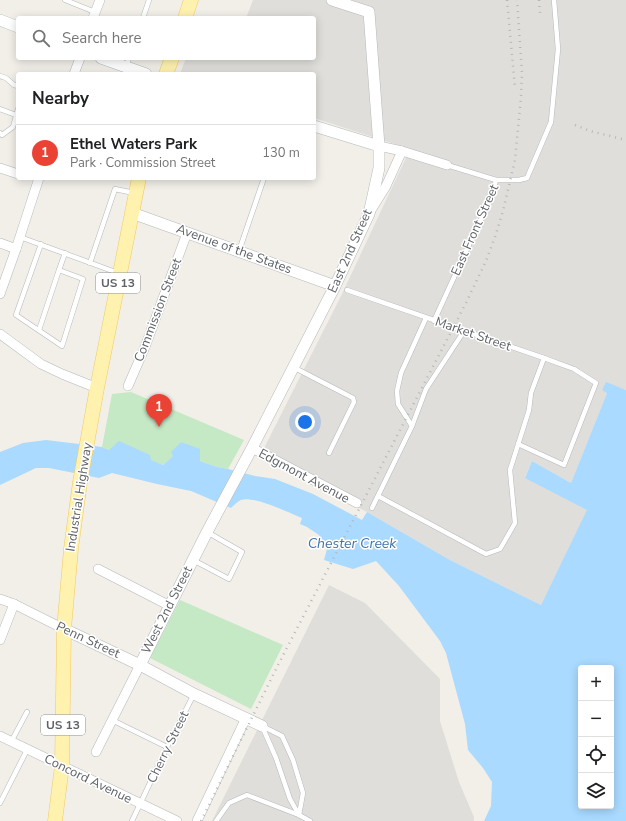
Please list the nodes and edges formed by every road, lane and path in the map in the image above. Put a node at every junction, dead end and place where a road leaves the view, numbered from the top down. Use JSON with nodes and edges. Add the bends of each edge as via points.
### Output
{"nodes":[{"id":1,"x":66,"y":0,"type":"edge"},
{"id":2,"x":100,"y":0,"type":"edge"},
{"id":3,"x":149,"y":0,"type":"edge"},
{"id":4,"x":191,"y":0,"type":"edge"},
{"id":5,"x":332,"y":0,"type":"edge"},
{"id":6,"x":554,"y":0,"type":"edge"},
{"id":7,"x":94,"y":15,"type":"edge"},
{"id":8,"x":143,"y":16,"type":"edge"},
{"id":9,"x":186,"y":16,"type":"edge"},
{"id":10,"x":0,"y":20,"type":"edge"},
{"id":11,"x":16,"y":26,"type":"edge"},
{"id":12,"x":79,"y":60,"type":"edge"},
{"id":13,"x":114,"y":60,"type":"edge"},
{"id":14,"x":171,"y":60,"type":"edge"},
{"id":15,"x":127,"y":62,"type":"edge"},
{"id":16,"x":75,"y":72,"type":"edge"},
{"id":17,"x":143,"y":72,"type":"edge"},
{"id":18,"x":167,"y":72,"type":"edge"},
{"id":19,"x":0,"y":76,"type":"edge"},
{"id":20,"x":16,"y":86,"type":"edge"},
{"id":21,"x":0,"y":109,"type":"edge"},
{"id":22,"x":16,"y":116,"type":"joint"},
{"id":23,"x":316,"y":127,"type":"edge"},
{"id":24,"x":0,"y":133,"type":"edge"},
{"id":25,"x":379,"y":146,"type":"junction"},
{"id":26,"x":402,"y":151,"type":"junction"},
{"id":27,"x":447,"y":166,"type":"joint"},
{"id":28,"x":0,"y":168,"type":"edge"},
{"id":29,"x":16,"y":173,"type":"edge"},
{"id":30,"x":36,"y":180,"type":"edge"},
{"id":31,"x":139,"y":180,"type":"edge"},
{"id":32,"x":263,"y":180,"type":"edge"},
{"id":33,"x":496,"y":180,"type":"junction"},
{"id":34,"x":136,"y":193,"type":"junction"},
{"id":35,"x":132,"y":213,"type":"junction"},
{"id":36,"x":368,"y":214,"type":"junction"},
{"id":37,"x":187,"y":233,"type":"junction"},
{"id":38,"x":20,"y":237,"type":"junction"},
{"id":39,"x":0,"y":243,"type":"edge"},
{"id":40,"x":41,"y":244,"type":"junction"},
{"id":41,"x":16,"y":249,"type":"junction"},
{"id":42,"x":239,"y":252,"type":"junction"},
{"id":43,"x":65,"y":253,"type":"junction"},
{"id":44,"x":90,"y":263,"type":"junction"},
{"id":45,"x":59,"y":270,"type":"junction"},
{"id":46,"x":4,"y":272,"type":"edge"},
{"id":47,"x":120,"y":274,"type":"junction"},
{"id":48,"x":336,"y":286,"type":"junction"},
{"id":49,"x":346,"y":290,"type":"dead end"},
{"id":50,"x":0,"y":294,"type":"edge"},
{"id":51,"x":426,"y":318,"type":"junction"},
{"id":52,"x":434,"y":320,"type":"junction"},
{"id":53,"x":39,"y":330,"type":"junction"},
{"id":54,"x":464,"y":331,"type":"junction"},
{"id":55,"x":1,"y":336,"type":"edge"},
{"id":56,"x":544,"y":358,"type":"junction"},
{"id":57,"x":294,"y":368,"type":"junction"},
{"id":58,"x":128,"y":386,"type":"dead end"},
{"id":59,"x":97,"y":388,"type":"junction"},
{"id":60,"x":412,"y":426,"type":"junction"},
{"id":61,"x":518,"y":444,"type":"junction"},
{"id":62,"x":252,"y":448,"type":"junction"},
{"id":63,"x":329,"y":453,"type":"dead end"},
{"id":64,"x":240,"y":469,"type":"joint"},
{"id":65,"x":378,"y":496,"type":"junction"},
{"id":66,"x":357,"y":503,"type":"dead end"},
{"id":67,"x":372,"y":508,"type":"dead end"},
{"id":68,"x":207,"y":532,"type":"junction"},
{"id":69,"x":193,"y":560,"type":"junction"},
{"id":70,"x":98,"y":569,"type":"dead end"},
{"id":71,"x":0,"y":599,"type":"edge"},
{"id":72,"x":14,"y":604,"type":"junction"},
{"id":73,"x":170,"y":606,"type":"junction"},
{"id":74,"x":64,"y":629,"type":"junction"},
{"id":75,"x":2,"y":630,"type":"edge"},
{"id":76,"x":0,"y":640,"type":"edge"},
{"id":77,"x":140,"y":665,"type":"junction"},
{"id":78,"x":194,"y":694,"type":"junction"},
{"id":79,"x":27,"y":712,"type":"dead end"},
{"id":80,"x":246,"y":718,"type":"junction"},
{"id":81,"x":112,"y":720,"type":"junction"},
{"id":82,"x":262,"y":726,"type":"junction"},
{"id":83,"x":0,"y":736,"type":"edge"},
{"id":84,"x":11,"y":742,"type":"junction"},
{"id":85,"x":167,"y":747,"type":"junction"},
{"id":86,"x":27,"y":750,"type":"junction"},
{"id":87,"x":96,"y":752,"type":"dead end"},
{"id":88,"x":62,"y":766,"type":"junction"},
{"id":89,"x":0,"y":803,"type":"edge"},
{"id":90,"x":140,"y":804,"type":"junction"},
{"id":91,"x":299,"y":815,"type":"junction"},
{"id":92,"x":55,"y":821,"type":"edge"},
{"id":93,"x":132,"y":821,"type":"edge"},
{"id":94,"x":176,"y":821,"type":"edge"},
{"id":95,"x":197,"y":821,"type":"edge"},
{"id":96,"x":216,"y":821,"type":"edge"},
{"id":97,"x":310,"y":821,"type":"edge"}],
"edges":[{"from":1,"to":7,"type":"lane"},
{"from":2,"to":7,"type":"street"},
{"from":3,"to":8,"type":"lane"},
{"from":4,"to":9,"type":"main road"},
{"from":5,"to":25,"type":"street","name":"East 2nd Street","via":[[369,12]]},
{"from":6,"to":33,"type":"lane","name":"East Front Street","via":[[558,49],[551,122],[527,178]]},
{"from":10,"to":11,"type":"street"},
{"from":12,"to":16,"type":"street"},
{"from":13,"to":15,"type":"street"},
{"from":14,"to":18,"type":"main road"},
{"from":15,"to":17,"type":"street"},
{"from":19,"to":20,"type":"lane"},
{"from":21,"to":22,"type":"lane"},
{"from":22,"to":24,"type":"lane","via":[[13,127],[2,135]]},
{"from":23,"to":25,"type":"street"},
{"from":25,"to":26,"type":"street"},
{"from":25,"to":36,"type":"street","name":"East 2nd Street","via":[[378,168]]},
{"from":26,"to":27,"type":"street"},
{"from":26,"to":36,"type":"street","via":[[386,186]]},
{"from":27,"to":33,"type":"lane"},
{"from":28,"to":29,"type":"street"},
{"from":30,"to":38,"type":"street"},
{"from":31,"to":34,"type":"main road","name":"Industrial Highway","number":"US 13"},
{"from":32,"to":42,"type":"lane"},
{"from":33,"to":52,"type":"lane","name":"East Front Street","via":[[491,199]]},
{"from":34,"to":35,"type":"main road","name":"Industrial Highway","number":"US 13"},
{"from":34,"to":44,"type":"lane","via":[[114,189]]},
{"from":35,"to":37,"type":"street","name":"Avenue of the States"},
{"from":35,"to":47,"type":"main road","name":"Industrial Highway","number":"US 13"},
{"from":36,"to":48,"type":"street","name":"East 2nd Street"},
{"from":37,"to":42,"type":"street","name":"Avenue of the States"},
{"from":37,"to":58,"type":"street","name":"Commission Street"},
{"from":38,"to":40,"type":"lane"},
{"from":38,"to":41,"type":"street"},
{"from":39,"to":41,"type":"street"},
{"from":40,"to":43,"type":"lane"},
{"from":40,"to":53,"type":"lane","via":[[16,315]]},
{"from":41,"to":46,"type":"street"},
{"from":42,"to":48,"type":"street","name":"Avenue of the States"},
{"from":43,"to":44,"type":"lane"},
{"from":43,"to":45,"type":"lane"},
{"from":44,"to":47,"type":"lane"},
{"from":45,"to":53,"type":"lane"},
{"from":45,"to":53,"type":"lane","via":[[84,279],[62,346]]},
{"from":46,"to":50,"type":"street"},
{"from":47,"to":59,"type":"main road","name":"Industrial Highway","number":"US 13"},
{"from":48,"to":57,"type":"street","name":"East 2nd Street"},
{"from":49,"to":51,"type":"lane","name":"Market Street"},
{"from":51,"to":52,"type":"lane","name":"Market Street"},
{"from":51,"to":60,"type":"lane","via":[[401,373],[397,391],[398,404]]},
{"from":52,"to":54,"type":"lane","name":"Market Street"},
{"from":54,"to":56,"type":"lane","name":"Market Street"},
{"from":54,"to":60,"type":"lane","via":[[426,389]]},
{"from":55,"to":59,"type":"street","via":[[41,364]]},
{"from":56,"to":61,"type":"lane","via":[[531,393],[529,410]]},
{"from":56,"to":61,"type":"lane","name":"Market Street","via":[[574,369],[596,383],[564,465]]},
{"from":57,"to":62,"type":"street","name":"East 2nd Street"},
{"from":57,"to":63,"type":"lane","via":[[353,398],[354,402]]},
{"from":59,"to":74,"type":"main road","name":"Industrial Highway","number":"US 13","via":[[80,482]]},
{"from":60,"to":65,"type":"lane"},
{"from":61,"to":65,"type":"lane","via":[[510,470],[514,523],[500,549],[486,554]]},
{"from":62,"to":64,"type":"street","name":"East 2nd Street"},
{"from":62,"to":66,"type":"street","name":"Edgmont Avenue"},
{"from":64,"to":68,"type":"street","name":"West 2nd Street"},
{"from":65,"to":67,"type":"lane"},
{"from":68,"to":69,"type":"street","name":"West 2nd Street"},
{"from":68,"to":69,"type":"lane","via":[[242,552],[229,579]]},
{"from":69,"to":73,"type":"street","name":"West 2nd Street"},
{"from":70,"to":73,"type":"street"},
{"from":71,"to":72,"type":"street","name":"Penn Street"},
{"from":72,"to":74,"type":"street","name":"Penn Street"},
{"from":72,"to":75,"type":"street"},
{"from":73,"to":77,"type":"street","name":"West 2nd Street"},
{"from":74,"to":77,"type":"street","name":"Penn Street"},
{"from":74,"to":88,"type":"main road","name":"Industrial Highway","number":"US 13"},
{"from":75,"to":76,"type":"street"},
{"from":77,"to":78,"type":"street","name":"Penn Street"},
{"from":77,"to":81,"type":"street","name":"West 2nd Street"},
{"from":78,"to":80,"type":"street","name":"Penn Street"},
{"from":78,"to":85,"type":"lane","name":"Cherry Street"},
{"from":79,"to":84,"type":"lane"},
{"from":80,"to":82,"type":"street","name":"Penn Street"},
{"from":80,"to":95,"type":"street"},
{"from":81,"to":85,"type":"lane"},
{"from":81,"to":87,"type":"street","name":"West 2nd Street"},
{"from":82,"to":91,"type":"lane","via":[[290,799]]},
{"from":82,"to":91,"type":"lane","via":[[282,736],[293,760],[303,793]]},
{"from":83,"to":84,"type":"street","name":"Concord Avenue"},
{"from":84,"to":86,"type":"street","name":"Concord Avenue"},
{"from":85,"to":90,"type":"lane","name":"Cherry Street"},
{"from":86,"to":88,"type":"street","name":"Concord Avenue"},
{"from":86,"to":89,"type":"lane"},
{"from":88,"to":90,"type":"street","name":"Concord Avenue"},
{"from":88,"to":92,"type":"main road","name":"Industrial Highway","number":"US 13"},
{"from":90,"to":93,"type":"lane","name":"Cherry Street"},
{"from":90,"to":94,"type":"street","name":"Concord Avenue"},
{"from":91,"to":96,"type":"lane","via":[[247,795],[229,803]]},
{"from":91,"to":97,"type":"lane"}]}
